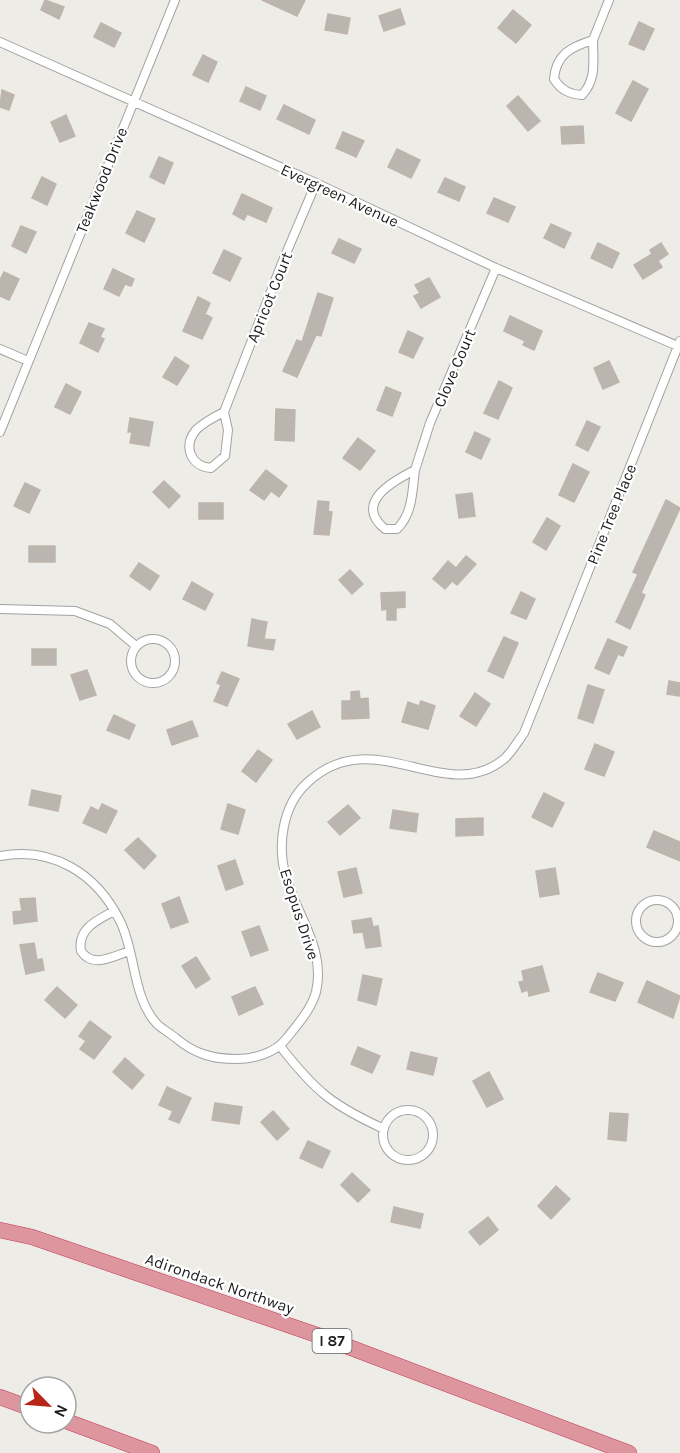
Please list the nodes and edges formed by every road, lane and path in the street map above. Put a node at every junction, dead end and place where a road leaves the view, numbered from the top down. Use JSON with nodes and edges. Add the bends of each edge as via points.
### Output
{"nodes":[{"id":1,"x":175,"y":0,"type":"edge"},
{"id":2,"x":609,"y":0,"type":"edge"},
{"id":3,"x":593,"y":40,"type":"junction"},
{"id":4,"x":0,"y":42,"type":"edge"},
{"id":5,"x":132,"y":102,"type":"junction"},
{"id":6,"x":316,"y":183,"type":"junction"},
{"id":7,"x":496,"y":268,"type":"junction"},
{"id":8,"x":679,"y":345,"type":"edge"},
{"id":9,"x":0,"y":349,"type":"edge"},
{"id":10,"x":28,"y":361,"type":"junction"},
{"id":11,"x":224,"y":412,"type":"junction"},
{"id":12,"x":0,"y":432,"type":"edge"},
{"id":13,"x":414,"y":470,"type":"junction"},
{"id":14,"x":0,"y":609,"type":"edge"},
{"id":15,"x":136,"y":646,"type":"junction"},
{"id":16,"x":543,"y":686,"type":"joint"},
{"id":17,"x":0,"y":856,"type":"edge"},
{"id":18,"x":114,"y":911,"type":"junction"},
{"id":19,"x":678,"y":911,"type":"edge"},
{"id":20,"x":130,"y":951,"type":"junction"},
{"id":21,"x":280,"y":1046,"type":"junction"},
{"id":22,"x":384,"y":1129,"type":"junction"},
{"id":23,"x":0,"y":1224,"type":"edge"},
{"id":24,"x":0,"y":1230,"type":"edge"},
{"id":25,"x":32,"y":1237,"type":"junction"},
{"id":26,"x":0,"y":1397,"type":"edge"},
{"id":27,"x":18,"y":1404,"type":"edge"},
{"id":28,"x":78,"y":1425,"type":"edge"},
{"id":29,"x":152,"y":1453,"type":"edge"},
{"id":30,"x":629,"y":1453,"type":"edge"}],
"edges":[{"from":1,"to":5,"type":"street","name":"Teakwood Drive"},
{"from":2,"to":3,"type":"street"},
{"from":3,"to":3,"type":"street","via":[[590,87],[582,94],[559,87],[554,79],[557,61],[572,47]]},
{"from":4,"to":5,"type":"street","name":"Evergreen Avenue"},
{"from":5,"to":6,"type":"street","name":"Evergreen Avenue"},
{"from":5,"to":10,"type":"street","name":"Teakwood Drive"},
{"from":6,"to":7,"type":"street","name":"Evergreen Avenue"},
{"from":6,"to":11,"type":"street","name":"Apricot Court"},
{"from":7,"to":8,"type":"street","name":"Evergreen Avenue"},
{"from":7,"to":13,"type":"street","name":"Clove Court"},
{"from":8,"to":16,"type":"street","name":"Pine Tree Place"},
{"from":9,"to":10,"type":"street"},
{"from":10,"to":12,"type":"street"},
{"from":11,"to":11,"type":"street","name":"Apricot Court","via":[[228,430],[225,456],[211,468],[200,467],[190,454],[192,437],[207,421]]},
{"from":13,"to":13,"type":"street","name":"Clove Court","via":[[410,512],[397,529],[385,529],[375,517],[378,495],[390,483]]},
{"from":14,"to":15,"type":"street","via":[[75,611],[110,624]]},
{"from":15,"to":15,"type":"street","via":[[131,658],[137,676],[154,684],[171,675],[176,663],[170,645],[153,638]]},
{"from":16,"to":21,"type":"street","name":"Esopus Drive","via":[[524,733],[506,757],[478,773],[452,775],[361,758],[337,764],[307,783],[288,811],[280,842],[286,878],[306,922],[317,960],[315,992],[305,1014]]},
{"from":17,"to":18,"type":"street","via":[[29,852],[66,864],[103,893]]},
{"from":18,"to":20,"type":"street"},
{"from":18,"to":20,"type":"street","via":[[83,933],[81,951],[89,960],[97,961]]},
{"from":19,"to":19,"type":"street","via":[[659,900],[646,903],[638,914],[640,932],[649,940],[668,939],[678,923]]},
{"from":20,"to":21,"type":"street","via":[[143,998],[157,1023],[190,1050],[217,1059],[246,1059]]},
{"from":21,"to":22,"type":"street","via":[[324,1097]]},
{"from":22,"to":22,"type":"street","via":[[394,1114],[412,1111],[428,1120],[431,1143],[418,1157],[400,1158],[386,1147]]},
{"from":23,"to":25,"type":"highway"},
{"from":24,"to":25,"type":"highway","name":"Adirondack Northway","number":"I 87"},
{"from":25,"to":30,"type":"highway","name":"Adirondack Northway","number":"I 87","via":[[317,1335]]},
{"from":26,"to":27,"type":"highway"},
{"from":28,"to":29,"type":"highway"}]}
